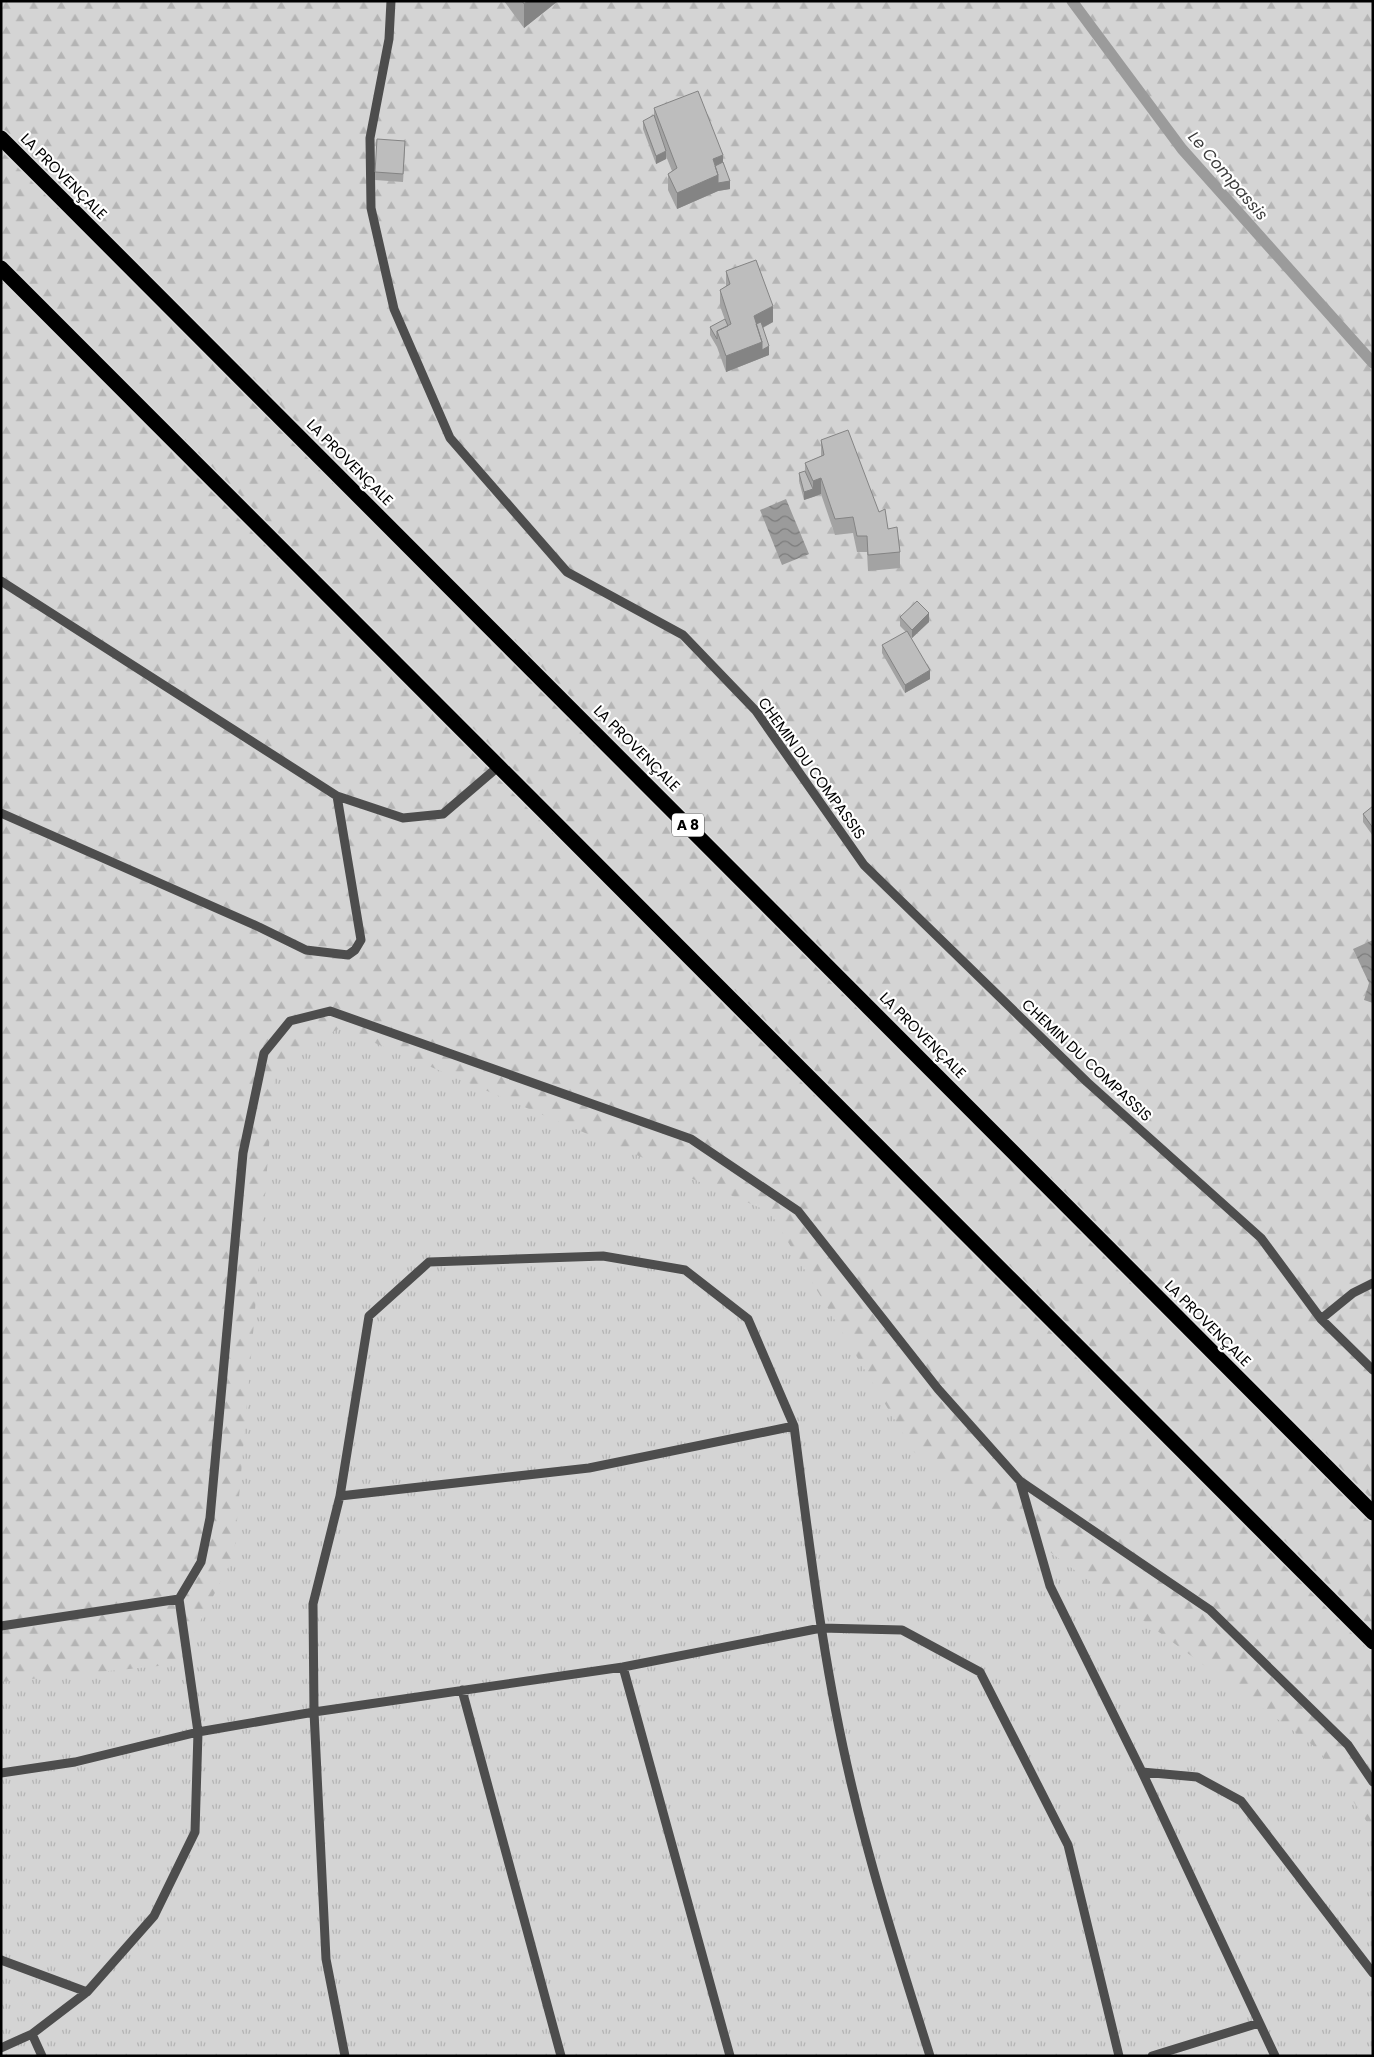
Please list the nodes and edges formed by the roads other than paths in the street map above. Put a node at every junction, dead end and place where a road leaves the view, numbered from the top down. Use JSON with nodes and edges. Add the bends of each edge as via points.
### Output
{"nodes":[{"id":1,"x":391,"y":1,"type":"edge"},
{"id":2,"x":1,"y":138,"type":"edge"},
{"id":3,"x":1,"y":268,"type":"edge"},
{"id":4,"x":1,"y":581,"type":"edge"},
{"id":5,"x":499,"y":766,"type":"junction"},
{"id":6,"x":337,"y":796,"type":"junction"},
{"id":7,"x":1,"y":813,"type":"edge"},
{"id":8,"x":1373,"y":1283,"type":"edge"},
{"id":9,"x":1321,"y":1319,"type":"junction"},
{"id":10,"x":1373,"y":1370,"type":"edge"},
{"id":11,"x":794,"y":1426,"type":"junction"},
{"id":12,"x":1020,"y":1480,"type":"junction"},
{"id":13,"x":340,"y":1496,"type":"junction"},
{"id":14,"x":1373,"y":1513,"type":"edge"},
{"id":15,"x":179,"y":1599,"type":"junction"},
{"id":16,"x":1,"y":1626,"type":"edge"},
{"id":17,"x":821,"y":1628,"type":"junction"},
{"id":18,"x":1373,"y":1642,"type":"edge"},
{"id":19,"x":623,"y":1667,"type":"junction"},
{"id":20,"x":462,"y":1690,"type":"junction"},
{"id":21,"x":314,"y":1712,"type":"junction"},
{"id":22,"x":198,"y":1732,"type":"junction"},
{"id":23,"x":1142,"y":1772,"type":"junction"},
{"id":24,"x":1,"y":1773,"type":"edge"},
{"id":25,"x":1373,"y":1782,"type":"edge"},
{"id":26,"x":1,"y":1960,"type":"edge"},
{"id":27,"x":1373,"y":1973,"type":"edge"},
{"id":28,"x":87,"y":1992,"type":"junction"},
{"id":29,"x":1259,"y":2023,"type":"junction"},
{"id":30,"x":32,"y":2034,"type":"junction"},
{"id":31,"x":1,"y":2048,"type":"edge"},
{"id":32,"x":42,"y":2056,"type":"edge"},
{"id":33,"x":345,"y":2056,"type":"edge"},
{"id":34,"x":561,"y":2056,"type":"edge"},
{"id":35,"x":730,"y":2056,"type":"edge"},
{"id":36,"x":930,"y":2056,"type":"edge"},
{"id":37,"x":1119,"y":2056,"type":"edge"},
{"id":38,"x":1152,"y":2056,"type":"edge"},
{"id":39,"x":1275,"y":2056,"type":"edge"}],
"edges":[{"from":1,"to":9,"type":"street","name":"CHEMIN DU COMPASSIS","via":[[389,39],[370,138],[371,208],[394,309],[450,438],[567,572],[683,635],[756,710],[864,865],[1087,1082],[1260,1238]]},
{"from":2,"to":14,"type":"highway","name":"LA PROVENÇALE","number":"A 8"},
{"from":3,"to":5,"type":"highway"},
{"from":4,"to":6,"type":"street"},
{"from":5,"to":6,"type":"street","via":[[443,814],[403,818]]},
{"from":5,"to":18,"type":"highway"},
{"from":6,"to":7,"type":"street","via":[[361,940],[356,950],[348,955],[306,950]]},
{"from":8,"to":9,"type":"street","via":[[1353,1293]]},
{"from":9,"to":10,"type":"street","name":"CHEMIN DU COMPASSIS"},
{"from":11,"to":13,"type":"street","via":[[589,1468]]},
{"from":11,"to":13,"type":"street","via":[[748,1319],[685,1270],[603,1256],[429,1262],[369,1316]]},
{"from":11,"to":17,"type":"street"},
{"from":12,"to":15,"type":"street","via":[[938,1388],[798,1211],[691,1139],[330,1011],[290,1022],[264,1053],[243,1153],[210,1518],[201,1562]]},
{"from":12,"to":23,"type":"street","via":[[1050,1586]]},
{"from":12,"to":25,"type":"street","via":[[1210,1610],[1348,1745]]},
{"from":13,"to":21,"type":"street","via":[[313,1604]]},
{"from":15,"to":16,"type":"street"},
{"from":15,"to":22,"type":"street"},
{"from":17,"to":19,"type":"street"},
{"from":17,"to":36,"type":"street","via":[[854,1794]]},
{"from":17,"to":37,"type":"street","via":[[902,1630],[980,1672],[1068,1845]]},
{"from":19,"to":20,"type":"street"},
{"from":19,"to":35,"type":"street"},
{"from":20,"to":21,"type":"street"},
{"from":20,"to":34,"type":"street"},
{"from":21,"to":22,"type":"street"},
{"from":21,"to":33,"type":"street","via":[[326,1959]]},
{"from":22,"to":24,"type":"street","via":[[75,1762]]},
{"from":22,"to":28,"type":"street","via":[[195,1832],[154,1916]]},
{"from":23,"to":27,"type":"street","via":[[1197,1777],[1241,1801]]},
{"from":23,"to":29,"type":"street"},
{"from":26,"to":28,"type":"street"},
{"from":28,"to":30,"type":"street"},
{"from":29,"to":38,"type":"street"},
{"from":29,"to":39,"type":"street"},
{"from":30,"to":31,"type":"street"},
{"from":30,"to":32,"type":"street"}]}
